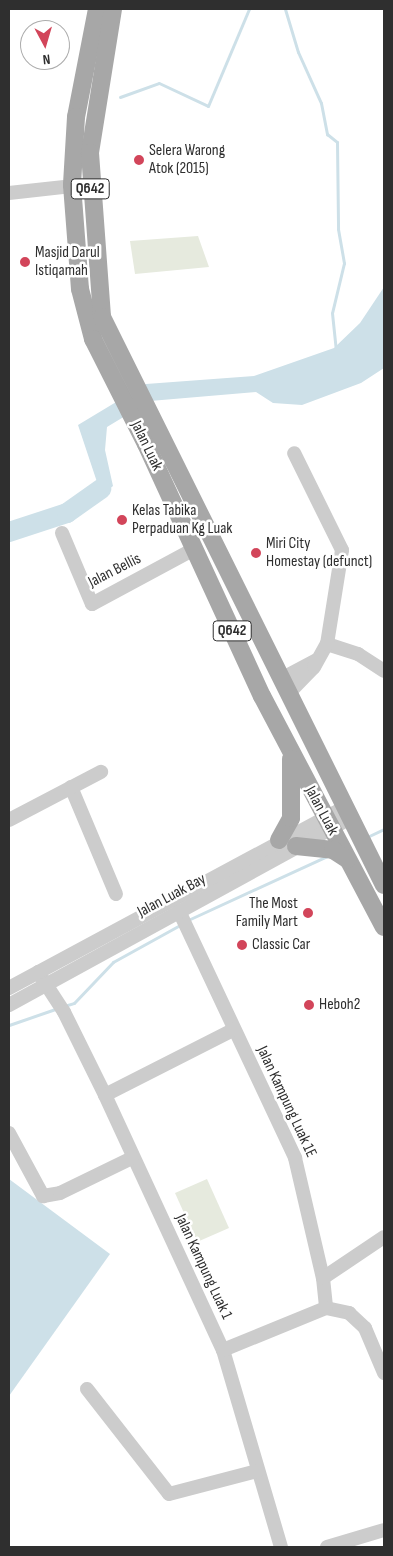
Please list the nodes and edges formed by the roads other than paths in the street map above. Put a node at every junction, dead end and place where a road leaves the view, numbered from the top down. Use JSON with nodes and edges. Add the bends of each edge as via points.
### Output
{"nodes":[{"id":1,"x":97,"y":9,"type":"edge"},
{"id":2,"x":114,"y":9,"type":"edge"},
{"id":3,"x":90,"y":184,"type":"junction"},
{"id":4,"x":72,"y":185,"type":"junction"},
{"id":5,"x":9,"y":193,"type":"edge"},
{"id":6,"x":116,"y":369,"type":"junction"},
{"id":7,"x":153,"y":440,"type":"junction"},
{"id":8,"x":294,"y":454,"type":"dead end"},
{"id":9,"x":62,"y":533,"type":"dead end"},
{"id":10,"x":194,"y":549,"type":"junction"},
{"id":11,"x":327,"y":644,"type":"junction"},
{"id":12,"x":384,"y":671,"type":"edge"},
{"id":13,"x":285,"y":687,"type":"junction"},
{"id":14,"x":290,"y":754,"type":"junction"},
{"id":15,"x":101,"y":772,"type":"dead end"},
{"id":16,"x":72,"y":788,"type":"junction"},
{"id":17,"x":348,"y":812,"type":"junction"},
{"id":18,"x":9,"y":820,"type":"edge"},
{"id":19,"x":328,"y":821,"type":"junction"},
{"id":20,"x":278,"y":840,"type":"junction"},
{"id":21,"x":296,"y":846,"type":"junction"},
{"id":22,"x":341,"y":853,"type":"junction"},
{"id":23,"x":384,"y":885,"type":"edge"},
{"id":24,"x":116,"y":894,"type":"dead end"},
{"id":25,"x":179,"y":911,"type":"junction"},
{"id":26,"x":384,"y":927,"type":"edge"},
{"id":27,"x":38,"y":972,"type":"junction"},
{"id":28,"x":9,"y":988,"type":"edge"},
{"id":29,"x":52,"y":991,"type":"junction"},
{"id":30,"x":9,"y":1006,"type":"edge"},
{"id":31,"x":234,"y":1030,"type":"junction"},
{"id":32,"x":106,"y":1095,"type":"junction"},
{"id":33,"x":9,"y":1133,"type":"edge"},
{"id":34,"x":132,"y":1158,"type":"junction"},
{"id":35,"x":384,"y":1238,"type":"edge"},
{"id":36,"x":323,"y":1278,"type":"junction"},
{"id":37,"x":326,"y":1308,"type":"junction"},
{"id":38,"x":223,"y":1350,"type":"junction"},
{"id":39,"x":384,"y":1373,"type":"edge"},
{"id":40,"x":87,"y":1389,"type":"dead end"},
{"id":41,"x":257,"y":1471,"type":"junction"},
{"id":42,"x":384,"y":1530,"type":"edge"},
{"id":43,"x":369,"y":1541,"type":"edge"},
{"id":44,"x":281,"y":1547,"type":"edge"},
{"id":45,"x":327,"y":1547,"type":"edge"}],
"edges":[{"from":1,"to":4,"type":"main road","name":"Jalan Luak","number":"Q642","via":[[76,117]]},
{"from":2,"to":3,"type":"main road","name":"Jalan Luak","number":"Q642","via":[[92,129]]},
{"from":3,"to":4,"type":"street"},
{"from":3,"to":6,"type":"main road","name":"Jalan Luak","number":"Q642","via":[[99,304]]},
{"from":4,"to":5,"type":"street"},
{"from":4,"to":6,"type":"main road","name":"Jalan Luak","number":"Q642","via":[[83,308]]},
{"from":6,"to":7,"type":"main road","name":"Jalan Luak","number":"Q642"},
{"from":7,"to":10,"type":"main road","name":"Jalan Luak","number":"Q642"},
{"from":7,"to":13,"type":"main road","name":"Jalan Luak","number":"Q642"},
{"from":8,"to":11,"type":"street","via":[[342,550]]},
{"from":9,"to":10,"type":"street","name":"Jalan Bellis","via":[[92,604]]},
{"from":10,"to":14,"type":"main road","name":"Jalan Luak","number":"Q642"},
{"from":11,"to":12,"type":"street","via":[[358,654]]},
{"from":11,"to":13,"type":"street","via":[[316,660]]},
{"from":13,"to":17,"type":"main road","name":"Jalan Luak","number":"Q642"},
{"from":14,"to":19,"type":"main road","name":"Jalan Luak","number":"Q642"},
{"from":14,"to":20,"type":"main road","via":[[291,818]]},
{"from":15,"to":16,"type":"street"},
{"from":16,"to":18,"type":"street"},
{"from":16,"to":24,"type":"street"},
{"from":17,"to":19,"type":"street","name":"Jalan Luak Bay"},
{"from":17,"to":23,"type":"main road","name":"Jalan Luak"},
{"from":19,"to":20,"type":"street","name":"Jalan Luak Bay"},
{"from":19,"to":21,"type":"street","name":"Jalan Luak Bay"},
{"from":19,"to":22,"type":"main road","name":"Jalan Luak"},
{"from":20,"to":27,"type":"street","name":"Jalan Luak Bay"},
{"from":21,"to":22,"type":"main road"},
{"from":21,"to":25,"type":"street","name":"Jalan Luak Bay"},
{"from":22,"to":26,"type":"main road","name":"Jalan Luak"},
{"from":25,"to":29,"type":"street","name":"Jalan Luak Bay"},
{"from":25,"to":31,"type":"street","name":"Jalan Kampung Luak 1E"},
{"from":27,"to":28,"type":"street","name":"Jalan Luak Bay"},
{"from":27,"to":29,"type":"street","name":"Jalan Kampung Luak 1"},
{"from":29,"to":30,"type":"street","name":"Jalan Luak Bay"},
{"from":29,"to":32,"type":"street","name":"Jalan Kampung Luak 1"},
{"from":31,"to":32,"type":"street"},
{"from":31,"to":36,"type":"street","name":"Jalan Kampung Luak 1E","via":[[295,1158]]},
{"from":32,"to":34,"type":"street","name":"Jalan Kampung Luak 1"},
{"from":33,"to":34,"type":"street","via":[[43,1196],[60,1193]]},
{"from":34,"to":38,"type":"street","name":"Jalan Kampung Luak 1"},
{"from":35,"to":36,"type":"street"},
{"from":36,"to":37,"type":"street","name":"Jalan Kampung Luak 1E"},
{"from":37,"to":38,"type":"street"},
{"from":37,"to":39,"type":"street","via":[[349,1312],[365,1328]]},
{"from":38,"to":41,"type":"street","name":"Jalan Kampung Luak 1"},
{"from":40,"to":41,"type":"street","via":[[169,1494],[188,1493]]},
{"from":41,"to":44,"type":"street","name":"Jalan Kampung Luak 1"},
{"from":42,"to":43,"type":"street"},
{"from":43,"to":45,"type":"street"}]}
